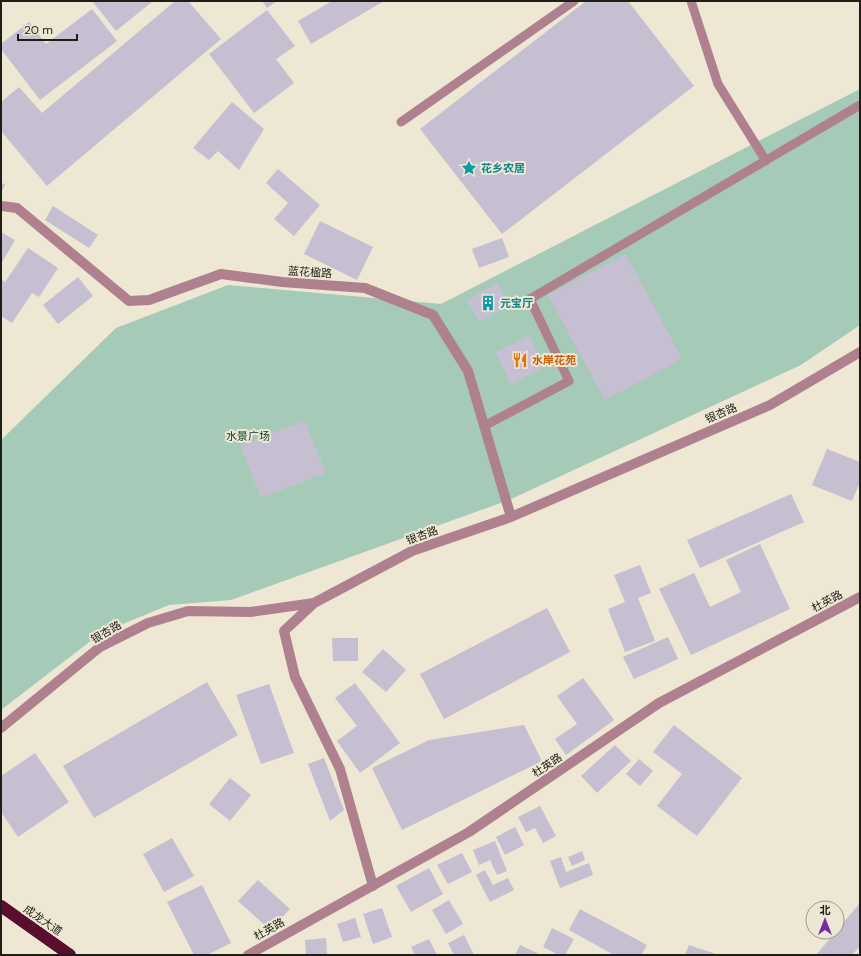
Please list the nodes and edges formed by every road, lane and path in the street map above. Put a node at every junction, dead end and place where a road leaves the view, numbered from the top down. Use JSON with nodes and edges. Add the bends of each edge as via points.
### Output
{"nodes":[{"id":1,"x":574,"y":1,"type":"edge"},
{"id":2,"x":691,"y":1,"type":"edge"},
{"id":3,"x":860,"y":105,"type":"edge"},
{"id":4,"x":401,"y":122,"type":"dead end"},
{"id":5,"x":766,"y":161,"type":"junction"},
{"id":6,"x":1,"y":206,"type":"edge"},
{"id":7,"x":860,"y":352,"type":"edge"},
{"id":8,"x":484,"y":426,"type":"junction"},
{"id":9,"x":511,"y":517,"type":"junction"},
{"id":10,"x":860,"y":597,"type":"edge"},
{"id":11,"x":314,"y":603,"type":"junction"},
{"id":12,"x":1,"y":728,"type":"edge"},
{"id":13,"x":372,"y":886,"type":"junction"},
{"id":14,"x":1,"y":906,"type":"edge"},
{"id":15,"x":70,"y":955,"type":"edge"},
{"id":16,"x":248,"y":955,"type":"edge"}],
"edges":[{"from":1,"to":4,"type":"lane"},
{"from":2,"to":5,"type":"lane","via":[[718,84]]},
{"from":3,"to":5,"type":"lane"},
{"from":5,"to":8,"type":"lane","via":[[530,299],[569,381]]},
{"from":6,"to":8,"type":"street","name":"蓝花楹路","via":[[17,208],[129,301],[148,300],[221,274],[282,282],[365,288],[433,315],[468,371]]},
{"from":7,"to":9,"type":"street","name":"银杏路","via":[[770,405]]},
{"from":8,"to":9,"type":"street","name":"蓝花楹路"},
{"from":9,"to":11,"type":"street","name":"银杏路","via":[[412,551]]},
{"from":10,"to":13,"type":"street","name":"杜英路","via":[[659,703],[469,832]]},
{"from":11,"to":12,"type":"street","name":"银杏路","via":[[250,612],[188,611],[148,623],[100,647]]},
{"from":11,"to":13,"type":"street","via":[[284,631],[295,677],[340,769]]},
{"from":13,"to":16,"type":"street","name":"杜英路"},
{"from":14,"to":15,"type":"highway","name":"成龙大道"}]}
